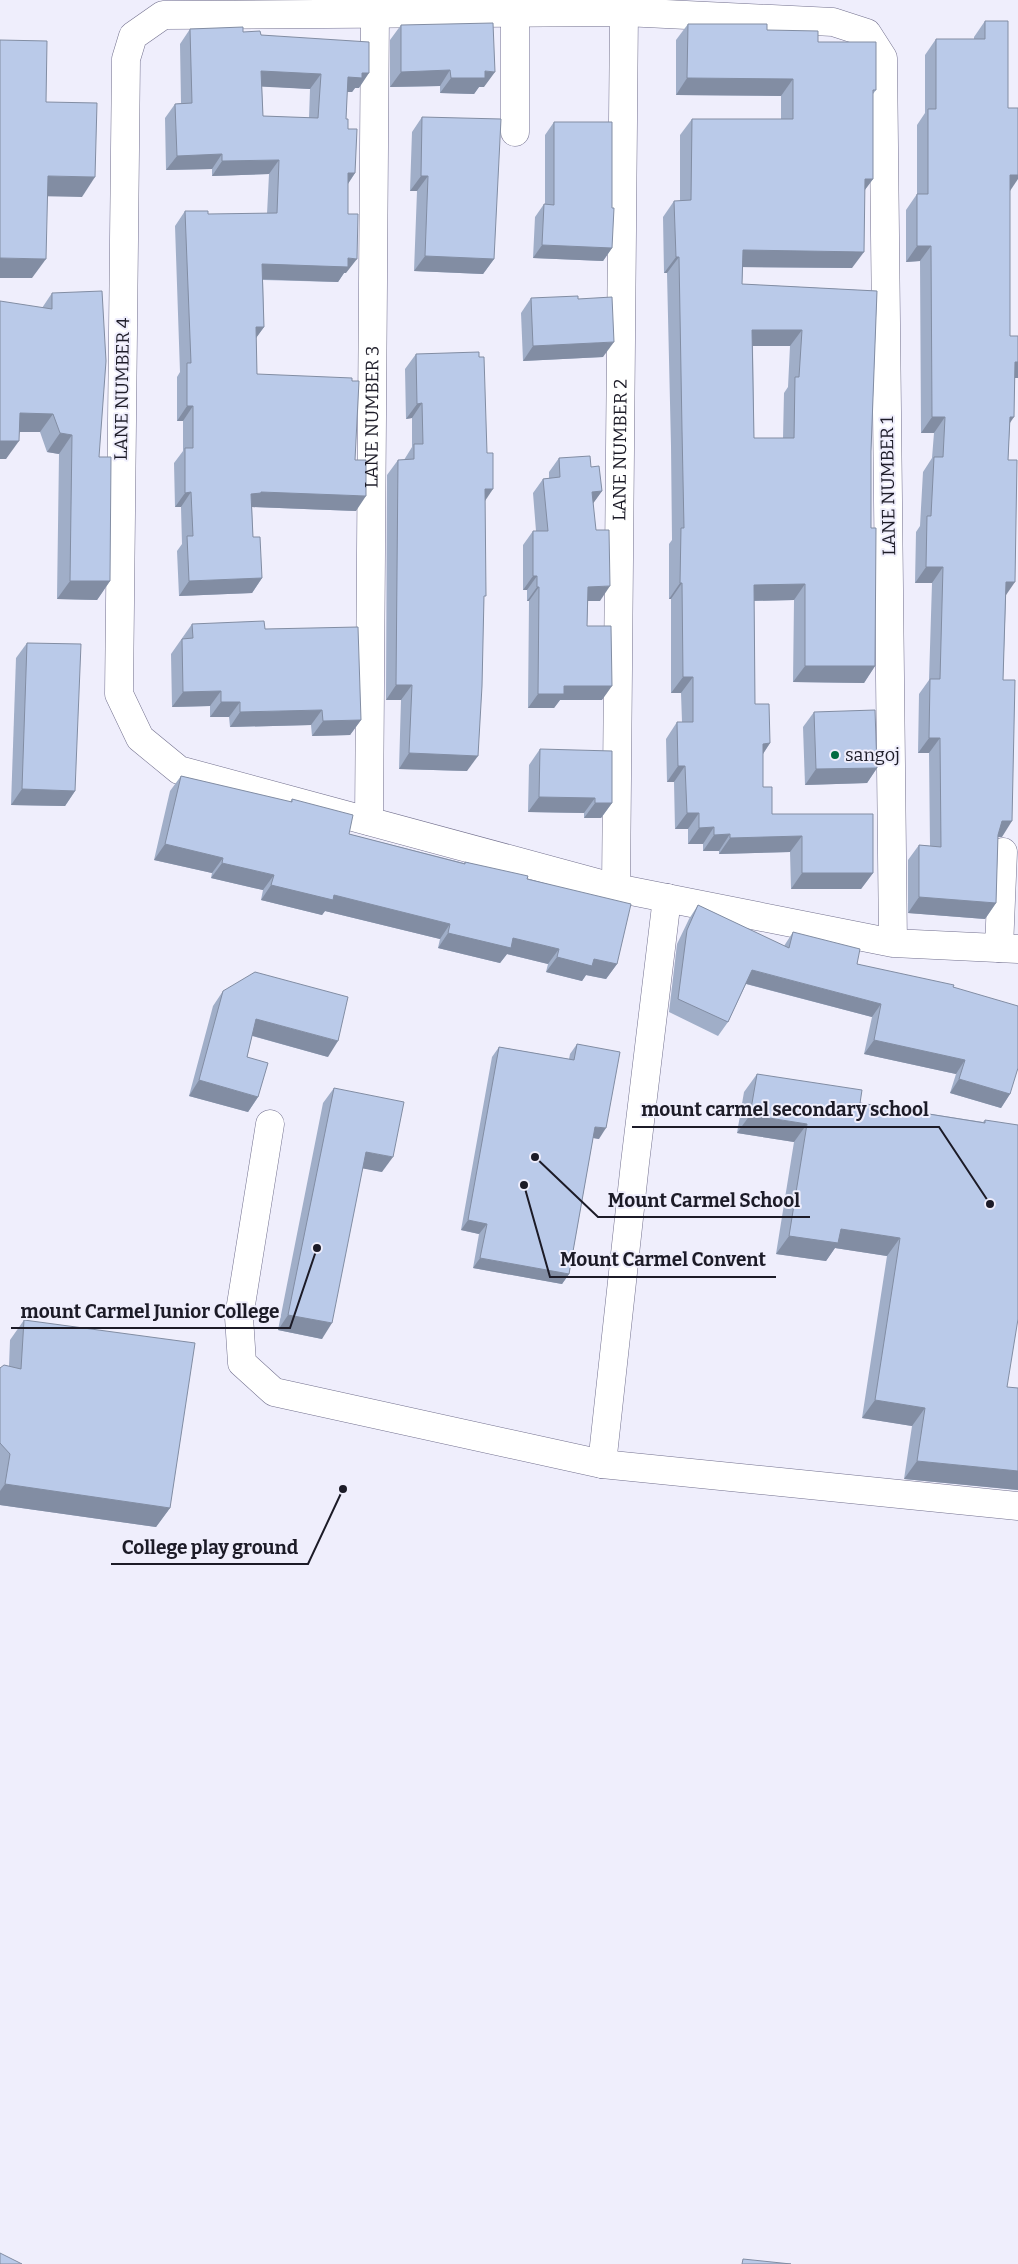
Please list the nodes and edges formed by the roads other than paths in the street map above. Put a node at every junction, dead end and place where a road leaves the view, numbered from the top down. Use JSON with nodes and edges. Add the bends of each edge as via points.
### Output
{"nodes":[{"id":1,"x":515,"y":12,"type":"junction"},
{"id":2,"x":624,"y":12,"type":"junction"},
{"id":3,"x":375,"y":13,"type":"junction"},
{"id":4,"x":515,"y":132,"type":"dead end"},
{"id":5,"x":369,"y":821,"type":"junction"},
{"id":6,"x":1003,"y":852,"type":"dead end"},
{"id":7,"x":616,"y":888,"type":"junction"},
{"id":8,"x":667,"y":898,"type":"junction"},
{"id":9,"x":893,"y":943,"type":"junction"},
{"id":10,"x":1009,"y":948,"type":"edge"},
{"id":11,"x":270,"y":1124,"type":"dead end"},
{"id":12,"x":602,"y":1464,"type":"junction"},
{"id":13,"x":1018,"y":1506,"type":"edge"}],
"edges":[{"from":1,"to":2,"type":"street"},
{"from":1,"to":3,"type":"street"},
{"from":1,"to":4,"type":"street"},
{"from":2,"to":7,"type":"street","name":"LANE NUMBER 2"},
{"from":2,"to":9,"type":"street","name":"LANE NUMBER 1","via":[[833,22],[866,33],[883,58]]},
{"from":3,"to":5,"type":"street","name":"LANE NUMBER 3"},
{"from":3,"to":5,"type":"street","name":"LANE NUMBER 4","via":[[163,15],[132,36],[126,59],[119,694],[140,738],[179,770]]},
{"from":5,"to":7,"type":"street"},
{"from":6,"to":10,"type":"street"},
{"from":7,"to":8,"type":"street"},
{"from":8,"to":9,"type":"street"},
{"from":8,"to":12,"type":"street"},
{"from":9,"to":10,"type":"street"},
{"from":11,"to":12,"type":"street","via":[[238,1318],[242,1363],[274,1392]]},
{"from":12,"to":13,"type":"street"}]}
